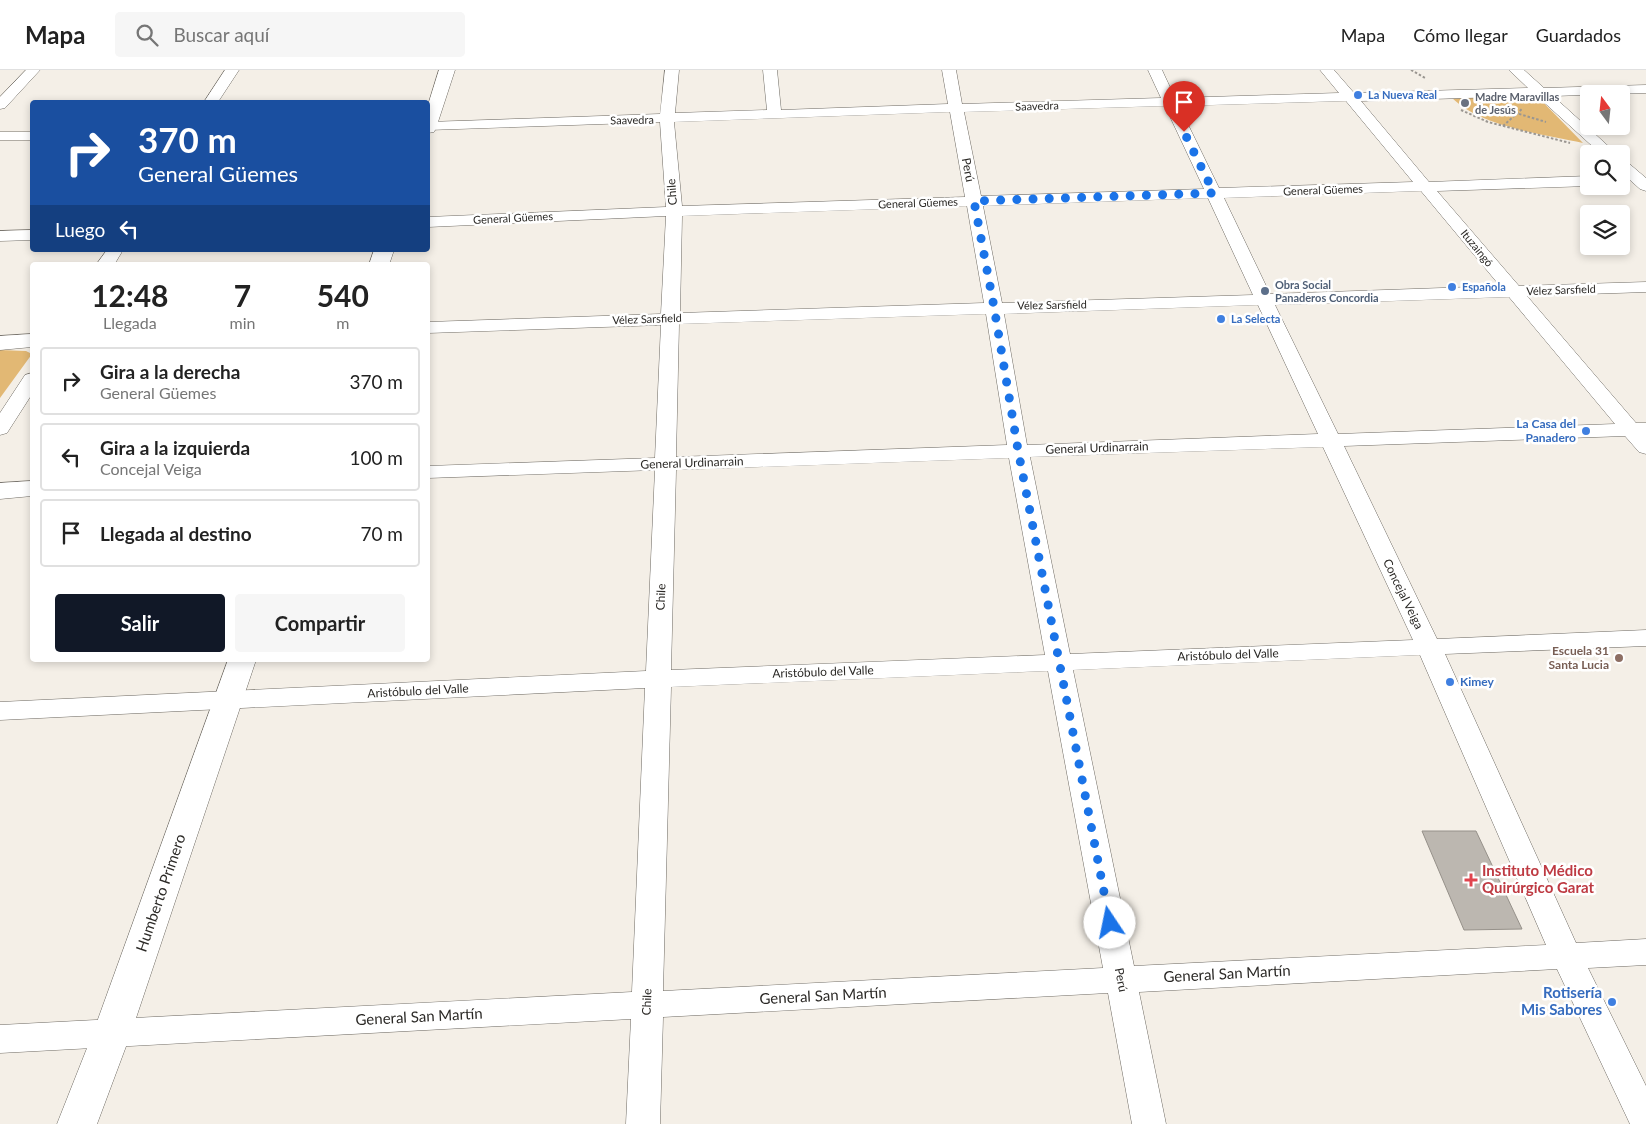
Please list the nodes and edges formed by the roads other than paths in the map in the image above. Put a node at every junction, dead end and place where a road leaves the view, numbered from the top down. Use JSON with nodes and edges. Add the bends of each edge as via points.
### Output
{"nodes":[{"id":1,"x":33,"y":70,"type":"edge"},
{"id":2,"x":232,"y":70,"type":"edge"},
{"id":3,"x":447,"y":70,"type":"edge"},
{"id":4,"x":672,"y":70,"type":"edge"},
{"id":5,"x":770,"y":70,"type":"edge"},
{"id":6,"x":949,"y":70,"type":"edge"},
{"id":7,"x":1155,"y":70,"type":"edge"},
{"id":8,"x":1327,"y":70,"type":"edge"},
{"id":9,"x":1516,"y":70,"type":"edge"},
{"id":10,"x":1646,"y":89,"type":"edge"},
{"id":11,"x":1540,"y":92,"type":"junction"},
{"id":12,"x":1352,"y":98,"type":"junction"},
{"id":13,"x":213,"y":100,"type":"edge"},
{"id":14,"x":1170,"y":102,"type":"junction"},
{"id":15,"x":0,"y":105,"type":"edge"},
{"id":16,"x":956,"y":108,"type":"junction"},
{"id":17,"x":774,"y":114,"type":"junction"},
{"id":18,"x":667,"y":119,"type":"junction"},
{"id":19,"x":430,"y":121,"type":"edge"},
{"id":20,"x":430,"y":127,"type":"edge"},
{"id":21,"x":0,"y":136,"type":"edge"},
{"id":22,"x":30,"y":136,"type":"edge"},
{"id":23,"x":1599,"y":145,"type":"edge"},
{"id":24,"x":1630,"y":171,"type":"edge"},
{"id":25,"x":1630,"y":180,"type":"edge"},
{"id":26,"x":1580,"y":181,"type":"edge"},
{"id":27,"x":1643,"y":181,"type":"edge"},
{"id":28,"x":1427,"y":187,"type":"junction"},
{"id":29,"x":1214,"y":193,"type":"junction"},
{"id":30,"x":974,"y":201,"type":"junction"},
{"id":31,"x":674,"y":211,"type":"junction"},
{"id":32,"x":430,"y":222,"type":"edge"},
{"id":33,"x":30,"y":235,"type":"edge"},
{"id":34,"x":0,"y":236,"type":"edge"},
{"id":35,"x":1646,"y":287,"type":"edge"},
{"id":36,"x":1513,"y":292,"type":"junction"},
{"id":37,"x":1264,"y":300,"type":"junction"},
{"id":38,"x":994,"y":307,"type":"junction"},
{"id":39,"x":670,"y":318,"type":"junction"},
{"id":40,"x":430,"y":327,"type":"edge"},
{"id":41,"x":30,"y":341,"type":"edge"},
{"id":42,"x":0,"y":343,"type":"edge"},
{"id":43,"x":30,"y":381,"type":"edge"},
{"id":44,"x":0,"y":429,"type":"edge"},
{"id":45,"x":1638,"y":429,"type":"edge"},
{"id":46,"x":1329,"y":439,"type":"junction"},
{"id":47,"x":1646,"y":448,"type":"edge"},
{"id":48,"x":1018,"y":450,"type":"junction"},
{"id":49,"x":665,"y":464,"type":"junction"},
{"id":50,"x":430,"y":472,"type":"edge"},
{"id":51,"x":30,"y":489,"type":"edge"},
{"id":52,"x":0,"y":491,"type":"edge"},
{"id":53,"x":1646,"y":638,"type":"edge"},
{"id":54,"x":1429,"y":647,"type":"junction"},
{"id":55,"x":241,"y":662,"type":"edge"},
{"id":56,"x":1059,"y":662,"type":"junction"},
{"id":57,"x":658,"y":679,"type":"junction"},
{"id":58,"x":228,"y":700,"type":"junction"},
{"id":59,"x":0,"y":711,"type":"edge"},
{"id":60,"x":1646,"y":952,"type":"edge"},
{"id":61,"x":1567,"y":957,"type":"junction"},
{"id":62,"x":1120,"y":979,"type":"junction"},
{"id":63,"x":647,"y":1006,"type":"junction"},
{"id":64,"x":112,"y":1033,"type":"junction"},
{"id":65,"x":0,"y":1039,"type":"edge"},
{"id":66,"x":1646,"y":1121,"type":"edge"},
{"id":67,"x":77,"y":1124,"type":"edge"},
{"id":68,"x":643,"y":1124,"type":"edge"},
{"id":69,"x":1149,"y":1124,"type":"edge"}],
"edges":[{"from":1,"to":15,"type":"street"},
{"from":2,"to":13,"type":"street"},
{"from":3,"to":19,"type":"street"},
{"from":4,"to":18,"type":"street","name":"Chile"},
{"from":5,"to":17,"type":"street"},
{"from":6,"to":16,"type":"street","name":"Perú"},
{"from":7,"to":14,"type":"street","name":"Concejal Veiga"},
{"from":8,"to":12,"type":"street","name":"Ituzaingó"},
{"from":9,"to":11,"type":"street"},
{"from":10,"to":11,"type":"street","name":"Saavedra"},
{"from":11,"to":12,"type":"street","name":"Saavedra"},
{"from":11,"to":23,"type":"street"},
{"from":12,"to":14,"type":"street","name":"Saavedra"},
{"from":12,"to":28,"type":"street","name":"Ituzaingó"},
{"from":14,"to":16,"type":"street","name":"Saavedra"},
{"from":14,"to":29,"type":"street","name":"Concejal Veiga"},
{"from":16,"to":17,"type":"street","name":"Saavedra"},
{"from":16,"to":30,"type":"street","name":"Perú"},
{"from":17,"to":18,"type":"street","name":"Saavedra"},
{"from":18,"to":20,"type":"street","name":"Saavedra"},
{"from":18,"to":31,"type":"street","name":"Chile"},
{"from":21,"to":22,"type":"street"},
{"from":24,"to":27,"type":"street"},
{"from":25,"to":27,"type":"street"},
{"from":26,"to":28,"type":"street","name":"General Güemes"},
{"from":28,"to":29,"type":"street","name":"General Güemes"},
{"from":28,"to":36,"type":"street","name":"Ituzaingó"},
{"from":29,"to":30,"type":"street","name":"General Güemes"},
{"from":29,"to":37,"type":"street","name":"Concejal Veiga"},
{"from":30,"to":31,"type":"street","name":"General Güemes"},
{"from":30,"to":38,"type":"street","name":"Perú"},
{"from":31,"to":32,"type":"street","name":"General Güemes"},
{"from":31,"to":39,"type":"street","name":"Chile"},
{"from":33,"to":34,"type":"street"},
{"from":35,"to":36,"type":"street","name":"Vélez Sarsfield"},
{"from":36,"to":37,"type":"street","name":"Vélez Sarsfield"},
{"from":36,"to":45,"type":"street","name":"Ituzaingó"},
{"from":37,"to":38,"type":"street","name":"Vélez Sarsfield"},
{"from":37,"to":46,"type":"street","name":"Concejal Veiga"},
{"from":38,"to":39,"type":"street","name":"Vélez Sarsfield"},
{"from":38,"to":48,"type":"street","name":"Perú"},
{"from":39,"to":40,"type":"street","name":"Vélez Sarsfield"},
{"from":39,"to":49,"type":"street","name":"Chile"},
{"from":41,"to":42,"type":"street"},
{"from":43,"to":44,"type":"street"},
{"from":45,"to":46,"type":"street","name":"General Urdinarrain"},
{"from":45,"to":47,"type":"street","name":"Ituzaingó"},
{"from":46,"to":48,"type":"street","name":"General Urdinarrain"},
{"from":46,"to":54,"type":"street","name":"Concejal Veiga"},
{"from":48,"to":49,"type":"street","name":"General Urdinarrain"},
{"from":48,"to":56,"type":"street","name":"Perú"},
{"from":49,"to":50,"type":"street","name":"General Urdinarrain"},
{"from":49,"to":57,"type":"street","name":"Chile"},
{"from":51,"to":52,"type":"street"},
{"from":53,"to":54,"type":"street","name":"Aristóbulo del Valle"},
{"from":54,"to":56,"type":"street","name":"Aristóbulo del Valle"},
{"from":54,"to":61,"type":"street","name":"Concejal Veiga"},
{"from":55,"to":58,"type":"street","name":"Humberto Primero"},
{"from":56,"to":57,"type":"street","name":"Aristóbulo del Valle"},
{"from":56,"to":62,"type":"street","name":"Perú"},
{"from":57,"to":58,"type":"street","name":"Aristóbulo del Valle"},
{"from":57,"to":63,"type":"street","name":"Chile"},
{"from":58,"to":59,"type":"street","name":"Aristóbulo del Valle"},
{"from":58,"to":64,"type":"street","name":"Humberto Primero"},
{"from":60,"to":61,"type":"street","name":"General San Martín"},
{"from":61,"to":62,"type":"street","name":"General San Martín"},
{"from":61,"to":66,"type":"street","name":"Concejal Veiga"},
{"from":62,"to":63,"type":"street","name":"General San Martín"},
{"from":62,"to":69,"type":"street","name":"Perú"},
{"from":63,"to":64,"type":"street","name":"General San Martín"},
{"from":63,"to":68,"type":"street","name":"Chile"},
{"from":64,"to":65,"type":"street","name":"General San Martín"},
{"from":64,"to":67,"type":"street","name":"Humberto Primero"}]}
